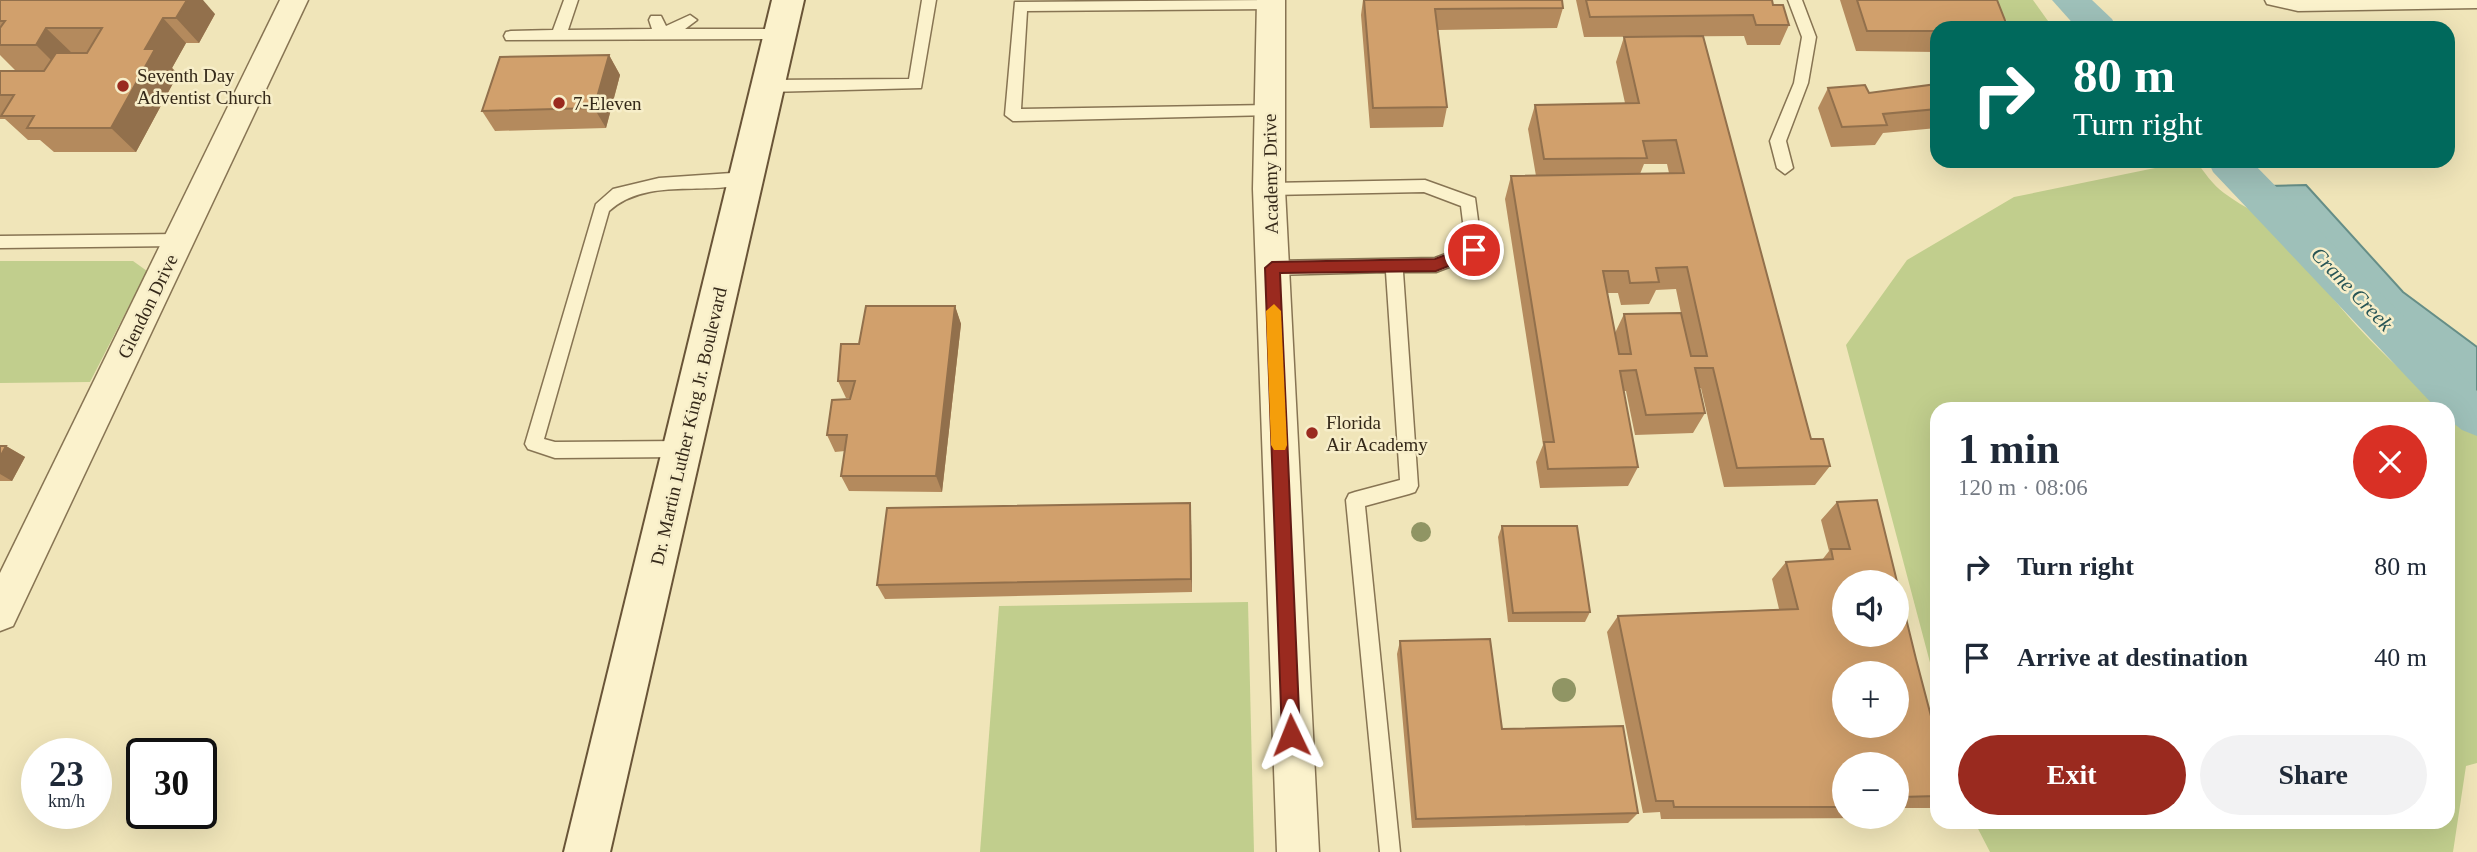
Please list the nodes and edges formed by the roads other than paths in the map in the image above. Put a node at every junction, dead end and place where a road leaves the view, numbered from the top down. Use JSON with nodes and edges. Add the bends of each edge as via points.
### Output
{"nodes":[{"id":1,"x":294,"y":0,"type":"edge"},
{"id":2,"x":571,"y":0,"type":"edge"},
{"id":3,"x":788,"y":0,"type":"edge"},
{"id":4,"x":929,"y":0,"type":"edge"},
{"id":5,"x":1794,"y":0,"type":"edge"},
{"id":6,"x":2272,"y":0,"type":"edge"},
{"id":7,"x":1271,"y":2,"type":"edge"},
{"id":8,"x":2477,"y":2,"type":"edge"},
{"id":9,"x":1069,"y":3,"type":"edge"},
{"id":10,"x":627,"y":20,"type":"dead end"},
{"id":11,"x":690,"y":20,"type":"dead end"},
{"id":12,"x":659,"y":27,"type":"junction"},
{"id":13,"x":780,"y":34,"type":"junction"},
{"id":14,"x":559,"y":35,"type":"junction"},
{"id":15,"x":511,"y":36,"type":"dead end"},
{"id":16,"x":768,"y":86,"type":"junction"},
{"id":17,"x":1270,"y":111,"type":"junction"},
{"id":18,"x":1785,"y":168,"type":"dead end"},
{"id":19,"x":746,"y":178,"type":"junction"},
{"id":20,"x":1269,"y":188,"type":"junction"},
{"id":21,"x":179,"y":240,"type":"junction"},
{"id":22,"x":0,"y":242,"type":"edge"},
{"id":23,"x":1394,"y":266,"type":"junction"},
{"id":24,"x":1272,"y":268,"type":"junction"},
{"id":25,"x":682,"y":449,"type":"junction"},
{"id":26,"x":0,"y":613,"type":"edge"},
{"id":27,"x":1297,"y":847,"type":"edge"},
{"id":28,"x":587,"y":852,"type":"edge"},
{"id":29,"x":1390,"y":852,"type":"edge"}],
"edges":[{"from":1,"to":21,"type":"street","name":"Glendon Drive"},
{"from":2,"to":14,"type":"lane"},
{"from":3,"to":13,"type":"street","name":"Dr. Martin Luther King Jr. Boulevard"},
{"from":4,"to":16,"type":"lane","via":[[916,84]]},
{"from":5,"to":18,"type":"lane","via":[[1809,37],[1801,83],[1778,141]]},
{"from":6,"to":8,"type":"lane","via":[[2298,6]]},
{"from":7,"to":9,"type":"lane"},
{"from":7,"to":17,"type":"street","name":"Academy Drive"},
{"from":9,"to":17,"type":"lane","via":[[1020,6],[1013,115]]},
{"from":10,"to":12,"type":"lane"},
{"from":11,"to":12,"type":"lane"},
{"from":12,"to":13,"type":"lane"},
{"from":12,"to":14,"type":"lane"},
{"from":13,"to":16,"type":"street","name":"Dr. Martin Luther King Jr. Boulevard"},
{"from":14,"to":15,"type":"lane"},
{"from":16,"to":19,"type":"street","name":"Dr. Martin Luther King Jr. Boulevard"},
{"from":17,"to":20,"type":"street","name":"Academy Drive"},
{"from":19,"to":25,"type":"street","name":"Dr. Martin Luther King Jr. Boulevard"},
{"from":19,"to":25,"type":"lane","via":[[659,184],[620,192],[603,208],[534,443],[555,450]]},
{"from":20,"to":23,"type":"lane","via":[[1425,186],[1469,202],[1474,250],[1436,265]]},
{"from":20,"to":24,"type":"street","name":"Academy Drive"},
{"from":21,"to":22,"type":"lane"},
{"from":21,"to":26,"type":"street","name":"Glendon Drive"},
{"from":23,"to":24,"type":"lane"},
{"from":23,"to":29,"type":"lane","via":[[1409,486],[1356,500]]},
{"from":24,"to":27,"type":"street","name":"Academy Drive"},
{"from":25,"to":28,"type":"street","name":"Dr. Martin Luther King Jr. Boulevard"}]}
